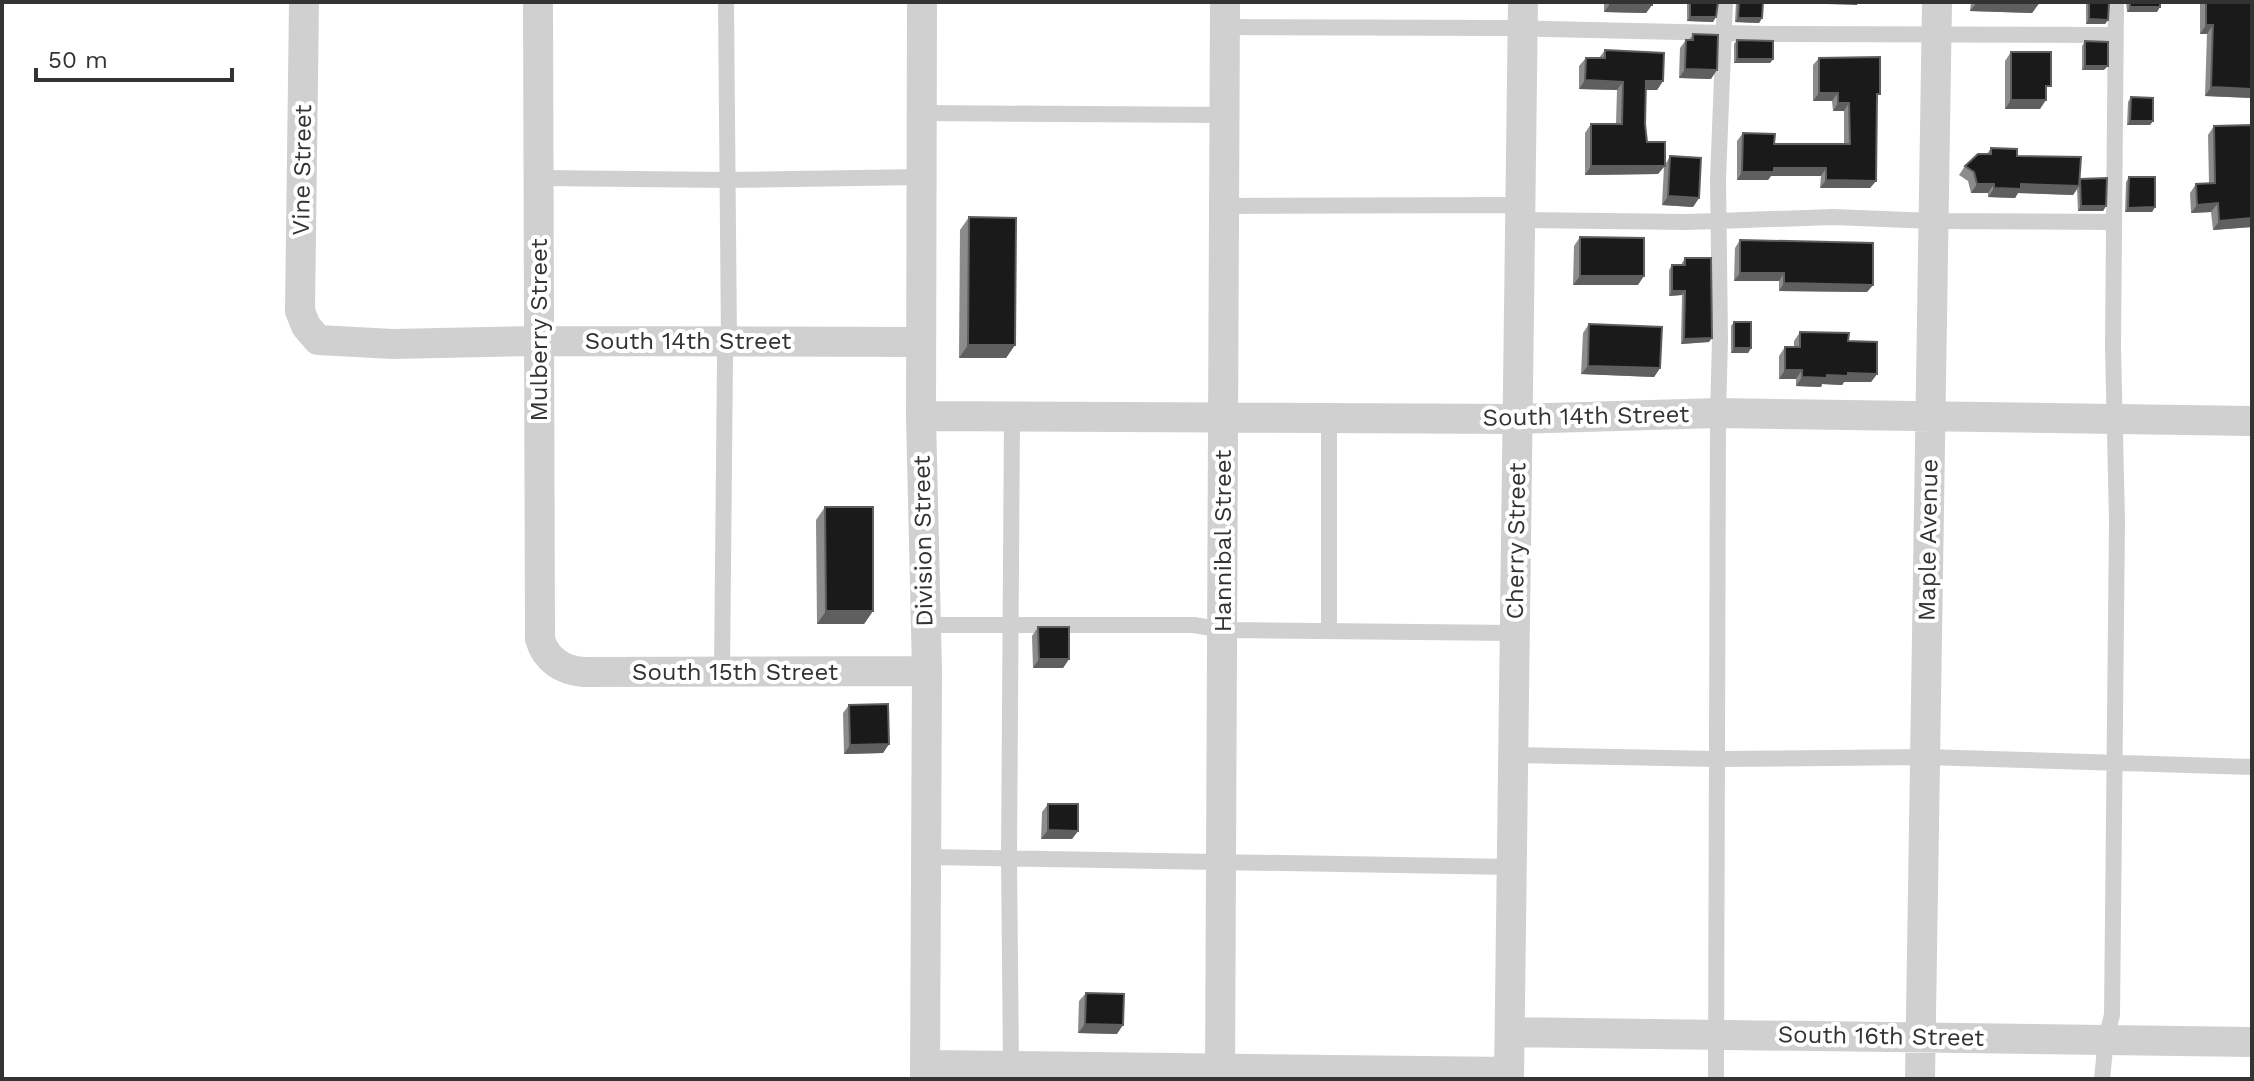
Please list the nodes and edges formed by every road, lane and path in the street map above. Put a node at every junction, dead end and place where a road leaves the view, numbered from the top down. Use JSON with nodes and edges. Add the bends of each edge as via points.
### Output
{"nodes":[{"id":1,"x":304,"y":2,"type":"edge"},
{"id":2,"x":538,"y":2,"type":"edge"},
{"id":3,"x":726,"y":2,"type":"edge"},
{"id":4,"x":922,"y":2,"type":"edge"},
{"id":5,"x":1725,"y":2,"type":"edge"},
{"id":6,"x":1937,"y":2,"type":"edge"},
{"id":7,"x":2116,"y":2,"type":"edge"},
{"id":8,"x":1225,"y":15,"type":"edge"},
{"id":9,"x":1523,"y":16,"type":"edge"},
{"id":10,"x":1724,"y":33,"type":"junction"},
{"id":11,"x":1936,"y":33,"type":"junction"},
{"id":12,"x":2116,"y":35,"type":"junction"},
{"id":13,"x":921,"y":113,"type":"junction"},
{"id":14,"x":1225,"y":115,"type":"junction"},
{"id":15,"x":921,"y":177,"type":"junction"},
{"id":16,"x":539,"y":178,"type":"junction"},
{"id":17,"x":727,"y":180,"type":"junction"},
{"id":18,"x":1224,"y":206,"type":"junction"},
{"id":19,"x":1520,"y":213,"type":"junction"},
{"id":20,"x":1933,"y":221,"type":"junction"},
{"id":21,"x":1719,"y":222,"type":"junction"},
{"id":22,"x":2114,"y":222,"type":"junction"},
{"id":23,"x":312,"y":336,"type":"joint"},
{"id":24,"x":538,"y":341,"type":"junction"},
{"id":25,"x":729,"y":342,"type":"junction"},
{"id":26,"x":921,"y":342,"type":"junction"},
{"id":27,"x":1718,"y":413,"type":"junction"},
{"id":28,"x":1930,"y":415,"type":"junction"},
{"id":29,"x":921,"y":416,"type":"junction"},
{"id":30,"x":1012,"y":417,"type":"junction"},
{"id":31,"x":2115,"y":418,"type":"junction"},
{"id":32,"x":1224,"y":419,"type":"junction"},
{"id":33,"x":1329,"y":419,"type":"junction"},
{"id":34,"x":1518,"y":419,"type":"junction"},
{"id":35,"x":2252,"y":421,"type":"edge"},
{"id":36,"x":925,"y":625,"type":"junction"},
{"id":37,"x":1009,"y":625,"type":"junction"},
{"id":38,"x":1223,"y":630,"type":"junction"},
{"id":39,"x":1329,"y":631,"type":"junction"},
{"id":40,"x":1515,"y":633,"type":"junction"},
{"id":41,"x":549,"y":656,"type":"joint"},
{"id":42,"x":927,"y":671,"type":"junction"},
{"id":43,"x":722,"y":672,"type":"junction"},
{"id":44,"x":1513,"y":755,"type":"junction"},
{"id":45,"x":1925,"y":757,"type":"junction"},
{"id":46,"x":1718,"y":759,"type":"junction"},
{"id":47,"x":2113,"y":763,"type":"junction"},
{"id":48,"x":2252,"y":767,"type":"edge"},
{"id":49,"x":926,"y":857,"type":"junction"},
{"id":50,"x":1009,"y":858,"type":"junction"},
{"id":51,"x":1221,"y":862,"type":"junction"},
{"id":52,"x":1512,"y":867,"type":"junction"},
{"id":53,"x":1510,"y":1032,"type":"junction"},
{"id":54,"x":1716,"y":1034,"type":"junction"},
{"id":55,"x":1920,"y":1036,"type":"junction"},
{"id":56,"x":2106,"y":1039,"type":"junction"},
{"id":57,"x":2252,"y":1042,"type":"edge"},
{"id":58,"x":1011,"y":1066,"type":"junction"},
{"id":59,"x":926,"y":1072,"type":"edge"},
{"id":60,"x":1220,"y":1073,"type":"edge"},
{"id":61,"x":1509,"y":1076,"type":"edge"},
{"id":62,"x":1716,"y":1079,"type":"edge"},
{"id":63,"x":1920,"y":1079,"type":"edge"},
{"id":64,"x":2102,"y":1079,"type":"edge"}],
"edges":[{"from":1,"to":23,"type":"street","name":"Vine Street","via":[[300,311]]},
{"from":2,"to":16,"type":"street","name":"Mulberry Street"},
{"from":3,"to":17,"type":"lane"},
{"from":4,"to":13,"type":"street","name":"Division Street"},
{"from":5,"to":10,"type":"lane"},
{"from":6,"to":11,"type":"street","name":"Maple Avenue"},
{"from":7,"to":12,"type":"lane"},
{"from":8,"to":9,"type":"lane"},
{"from":8,"to":14,"type":"street","name":"Hannibal Street"},
{"from":9,"to":10,"type":"lane"},
{"from":9,"to":19,"type":"street","name":"Cherry Street"},
{"from":10,"to":11,"type":"lane"},
{"from":10,"to":21,"type":"lane"},
{"from":11,"to":12,"type":"lane"},
{"from":11,"to":20,"type":"street","name":"Maple Avenue"},
{"from":12,"to":22,"type":"lane"},
{"from":13,"to":14,"type":"lane"},
{"from":13,"to":15,"type":"street","name":"Division Street"},
{"from":14,"to":18,"type":"street","name":"Hannibal Street"},
{"from":15,"to":17,"type":"lane"},
{"from":15,"to":26,"type":"street","name":"Division Street"},
{"from":16,"to":17,"type":"lane"},
{"from":16,"to":24,"type":"street","name":"Mulberry Street"},
{"from":17,"to":25,"type":"lane"},
{"from":18,"to":19,"type":"lane"},
{"from":18,"to":32,"type":"street","name":"Hannibal Street"},
{"from":19,"to":21,"type":"lane"},
{"from":19,"to":34,"type":"street","name":"Cherry Street"},
{"from":20,"to":21,"type":"lane","via":[[1833,217]]},
{"from":20,"to":22,"type":"lane"},
{"from":20,"to":28,"type":"street","name":"Maple Avenue"},
{"from":21,"to":27,"type":"lane"},
{"from":22,"to":31,"type":"lane"},
{"from":23,"to":24,"type":"street","name":"South 14th Street","via":[[327,342],[393,344]]},
{"from":24,"to":25,"type":"street","name":"South 14th Street"},
{"from":24,"to":41,"type":"street","name":"Mulberry Street","via":[[540,639]]},
{"from":25,"to":26,"type":"street","name":"South 14th Street"},
{"from":25,"to":43,"type":"lane"},
{"from":26,"to":29,"type":"street","name":"Division Street"},
{"from":27,"to":28,"type":"street","name":"South 14th Street"},
{"from":27,"to":34,"type":"street","name":"South 14th Street"},
{"from":27,"to":46,"type":"lane"},
{"from":28,"to":31,"type":"street","name":"South 14th Street"},
{"from":28,"to":45,"type":"street","name":"Maple Avenue"},
{"from":29,"to":30,"type":"street","name":"South 14th Street"},
{"from":29,"to":36,"type":"street","name":"Division Street"},
{"from":30,"to":32,"type":"street","name":"South 14th Street"},
{"from":30,"to":37,"type":"lane"},
{"from":31,"to":35,"type":"street","name":"South 14th Street"},
{"from":31,"to":47,"type":"lane"},
{"from":32,"to":33,"type":"street","name":"South 14th Street"},
{"from":32,"to":38,"type":"street","name":"Hannibal Street"},
{"from":33,"to":34,"type":"street","name":"South 14th Street"},
{"from":33,"to":39,"type":"lane"},
{"from":34,"to":40,"type":"street","name":"Cherry Street"},
{"from":36,"to":37,"type":"lane"},
{"from":36,"to":42,"type":"street","name":"Division Street"},
{"from":37,"to":38,"type":"lane","via":[[1194,625]]},
{"from":37,"to":50,"type":"lane"},
{"from":38,"to":39,"type":"lane"},
{"from":38,"to":51,"type":"street","name":"Hannibal Street"},
{"from":39,"to":40,"type":"lane"},
{"from":40,"to":44,"type":"street","name":"Cherry Street"},
{"from":41,"to":43,"type":"street","name":"South 15th Street","via":[[570,671]]},
{"from":42,"to":43,"type":"street","name":"South 15th Street"},
{"from":42,"to":49,"type":"street","name":"Division Street"},
{"from":44,"to":46,"type":"lane"},
{"from":44,"to":52,"type":"street","name":"Cherry Street"},
{"from":45,"to":46,"type":"lane"},
{"from":45,"to":47,"type":"lane"},
{"from":45,"to":55,"type":"street","name":"Maple Avenue"},
{"from":46,"to":54,"type":"lane"},
{"from":47,"to":48,"type":"lane"},
{"from":47,"to":56,"type":"lane","via":[[2112,1015]]},
{"from":49,"to":50,"type":"lane"},
{"from":49,"to":59,"type":"street","name":"Division Street"},
{"from":50,"to":51,"type":"lane"},
{"from":50,"to":58,"type":"lane"},
{"from":51,"to":52,"type":"lane"},
{"from":51,"to":60,"type":"street","name":"Hannibal Street"},
{"from":52,"to":53,"type":"street","name":"Cherry Street"},
{"from":53,"to":54,"type":"street","name":"South 16th Street"},
{"from":53,"to":61,"type":"street","name":"Cherry Street"},
{"from":54,"to":55,"type":"street","name":"South 16th Street"},
{"from":54,"to":62,"type":"lane"},
{"from":55,"to":56,"type":"street","name":"South 16th Street"},
{"from":55,"to":63,"type":"street","name":"Maple Avenue"},
{"from":56,"to":57,"type":"street","name":"South 16th Street"},
{"from":56,"to":64,"type":"lane"},
{"from":58,"to":59,"type":"street"},
{"from":58,"to":60,"type":"street"},
{"from":60,"to":61,"type":"street"}]}
